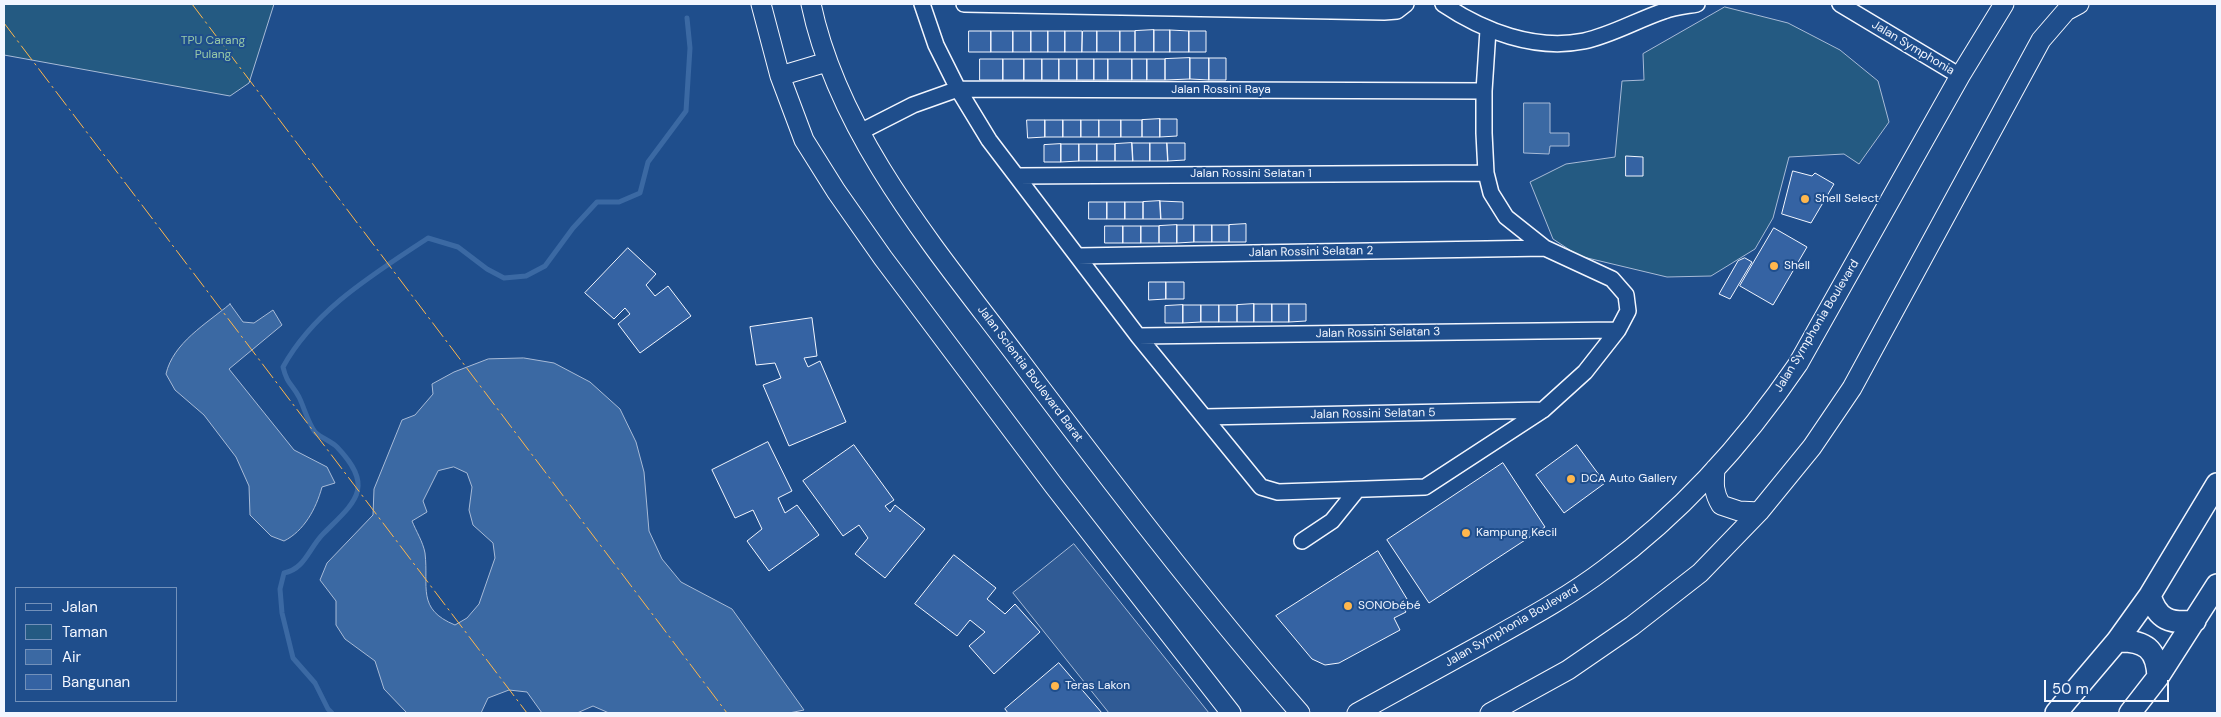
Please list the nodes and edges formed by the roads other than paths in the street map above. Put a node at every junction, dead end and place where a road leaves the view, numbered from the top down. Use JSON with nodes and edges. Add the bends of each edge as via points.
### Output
{"nodes":[{"id":1,"x":761,"y":4,"type":"edge"},
{"id":2,"x":811,"y":4,"type":"edge"},
{"id":3,"x":922,"y":4,"type":"edge"},
{"id":4,"x":964,"y":4,"type":"edge"},
{"id":5,"x":1406,"y":4,"type":"edge"},
{"id":6,"x":1443,"y":4,"type":"edge"},
{"id":7,"x":1697,"y":4,"type":"edge"},
{"id":8,"x":1840,"y":4,"type":"edge"},
{"id":9,"x":2004,"y":4,"type":"edge"},
{"id":10,"x":2079,"y":4,"type":"edge"},
{"id":11,"x":1668,"y":7,"type":"edge"},
{"id":12,"x":1488,"y":30,"type":"junction"},
{"id":13,"x":827,"y":62,"type":"junction"},
{"id":14,"x":780,"y":76,"type":"junction"},
{"id":15,"x":1960,"y":76,"type":"junction"},
{"id":16,"x":958,"y":89,"type":"junction"},
{"id":17,"x":1484,"y":92,"type":"junction"},
{"id":18,"x":860,"y":132,"type":"junction"},
{"id":19,"x":1486,"y":172,"type":"junction"},
{"id":20,"x":1017,"y":176,"type":"junction"},
{"id":21,"x":1545,"y":248,"type":"junction"},
{"id":22,"x":1078,"y":256,"type":"junction"},
{"id":23,"x":1618,"y":330,"type":"junction"},
{"id":24,"x":1138,"y":336,"type":"junction"},
{"id":25,"x":1543,"y":410,"type":"junction"},
{"id":26,"x":1204,"y":417,"type":"junction"},
{"id":27,"x":1715,"y":469,"type":"junction"},
{"id":28,"x":2217,"y":484,"type":"edge"},
{"id":29,"x":1357,"y":490,"type":"junction"},
{"id":30,"x":1759,"y":512,"type":"junction"},
{"id":31,"x":1302,"y":541,"type":"dead end"},
{"id":32,"x":2217,"y":585,"type":"edge"},
{"id":33,"x":2150,"y":595,"type":"junction"},
{"id":34,"x":2195,"y":621,"type":"junction"},
{"id":35,"x":2117,"y":641,"type":"junction"},
{"id":36,"x":2158,"y":677,"type":"junction"},
{"id":37,"x":1230,"y":713,"type":"edge"},
{"id":38,"x":1300,"y":713,"type":"edge"},
{"id":39,"x":1357,"y":713,"type":"edge"},
{"id":40,"x":1490,"y":713,"type":"edge"},
{"id":41,"x":2056,"y":713,"type":"edge"},
{"id":42,"x":2130,"y":713,"type":"edge"}],
"edges":[{"from":1,"to":14,"type":"street"},
{"from":2,"to":13,"type":"street","name":"Jalan Scientia Boulevard Barat"},
{"from":3,"to":16,"type":"street","via":[[936,45]]},
{"from":4,"to":5,"type":"street","via":[[1384,12],[1396,11]]},
{"from":6,"to":12,"type":"street"},
{"from":7,"to":11,"type":"street"},
{"from":8,"to":15,"type":"street","name":"Jalan Symphonia"},
{"from":9,"to":15,"type":"street","name":"Jalan Symphonia Boulevard"},
{"from":10,"to":30,"type":"street","via":[[2066,11],[2041,40],[1852,388],[1812,447]]},
{"from":11,"to":12,"type":"street","via":[[1585,41],[1545,42]]},
{"from":12,"to":17,"type":"street"},
{"from":13,"to":14,"type":"street"},
{"from":13,"to":18,"type":"street","name":"Jalan Scientia Boulevard Barat"},
{"from":14,"to":37,"type":"street","via":[[804,140],[878,251]]},
{"from":15,"to":27,"type":"street","name":"Jalan Symphonia Boulevard","via":[[1798,364],[1768,406]]},
{"from":16,"to":17,"type":"street","name":"Jalan Rossini Raya"},
{"from":16,"to":18,"type":"street","name":"Jalan Rossini Raya","via":[[913,105]]},
{"from":16,"to":20,"type":"street","via":[[989,140]]},
{"from":17,"to":19,"type":"street"},
{"from":18,"to":38,"type":"street","name":"Jalan Scientia Boulevard Barat","via":[[922,231],[1094,459],[1242,647]]},
{"from":19,"to":20,"type":"street","name":"Jalan Rossini Selatan 1"},
{"from":19,"to":21,"type":"street","via":[[1491,193],[1506,217]]},
{"from":20,"to":22,"type":"street"},
{"from":21,"to":22,"type":"street","name":"Jalan Rossini Selatan 2"},
{"from":21,"to":23,"type":"street","via":[[1612,279],[1620,286],[1626,295],[1628,311]]},
{"from":22,"to":24,"type":"street"},
{"from":23,"to":24,"type":"street","name":"Jalan Rossini Selatan 3"},
{"from":23,"to":25,"type":"street","via":[[1586,372]]},
{"from":24,"to":26,"type":"street"},
{"from":25,"to":26,"type":"street","name":"Jalan Rossini Selatan 5"},
{"from":25,"to":29,"type":"street","via":[[1425,487]]},
{"from":26,"to":29,"type":"street","via":[[1261,487],[1267,490]]},
{"from":27,"to":30,"type":"street","via":[[1714,487],[1721,504],[1739,511]]},
{"from":27,"to":39,"type":"street","name":"Jalan Symphonia Boulevard","via":[[1667,519],[1605,570],[1547,608]]},
{"from":28,"to":33,"type":"main road"},
{"from":29,"to":31,"type":"street","via":[[1332,522]]},
{"from":30,"to":40,"type":"street","via":[[1700,573],[1632,626],[1568,670]]},
{"from":32,"to":34,"type":"main road"},
{"from":33,"to":34,"type":"main road","via":[[2153,607],[2161,616],[2171,621]]},
{"from":33,"to":35,"type":"main road"},
{"from":34,"to":36,"type":"main road"},
{"from":35,"to":36,"type":"main road","via":[[2144,645],[2158,663]]},
{"from":35,"to":41,"type":"main road"},
{"from":36,"to":42,"type":"main road"}]}
